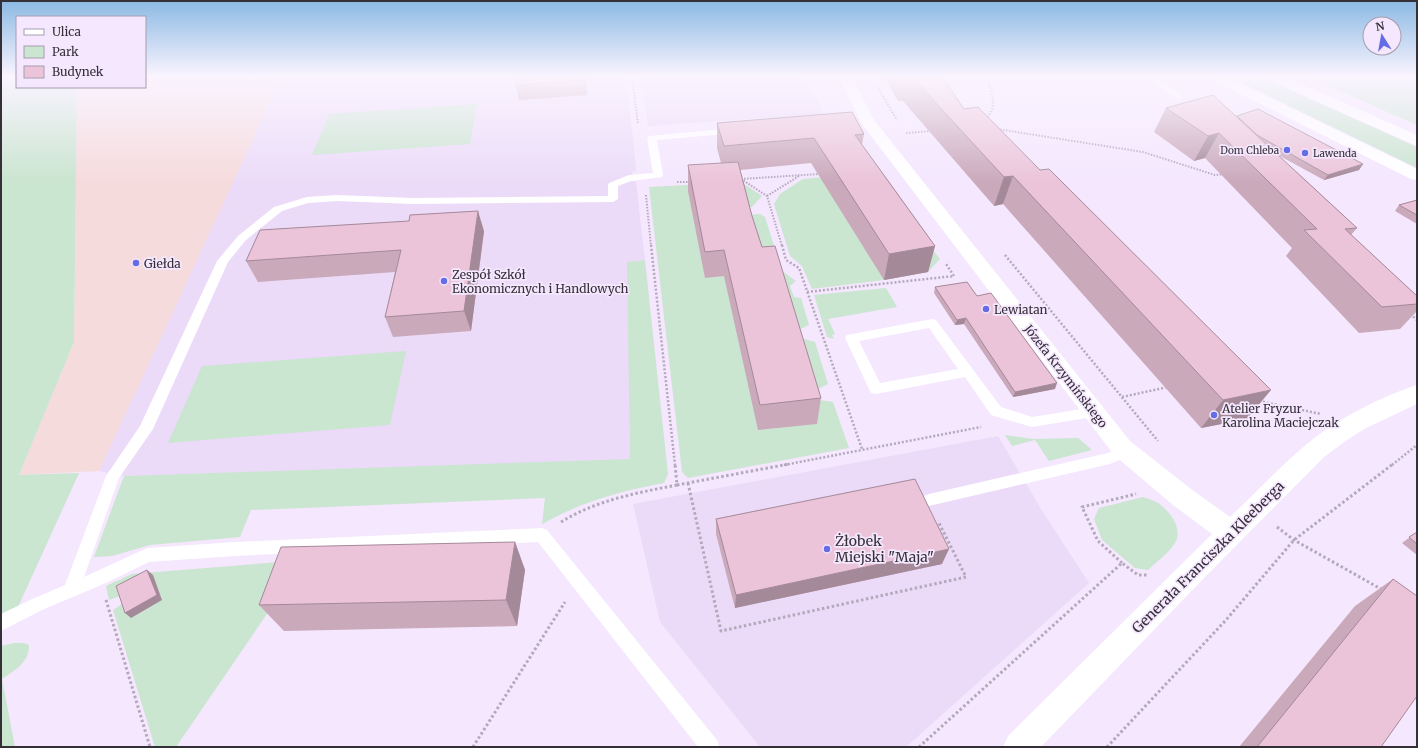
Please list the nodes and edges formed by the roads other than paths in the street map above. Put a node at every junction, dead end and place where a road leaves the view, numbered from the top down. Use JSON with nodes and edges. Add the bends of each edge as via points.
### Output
{"nodes":[{"id":1,"x":858,"y":112,"type":"edge"},
{"id":2,"x":1288,"y":112,"type":"edge"},
{"id":3,"x":1352,"y":112,"type":"edge"},
{"id":4,"x":746,"y":130,"type":"edge"},
{"id":5,"x":1417,"y":141,"type":"edge"},
{"id":6,"x":1417,"y":175,"type":"edge"},
{"id":7,"x":968,"y":372,"type":"junction"},
{"id":8,"x":1416,"y":395,"type":"edge"},
{"id":9,"x":1094,"y":412,"type":"junction"},
{"id":10,"x":1126,"y":451,"type":"junction"},
{"id":11,"x":928,"y":500,"type":"road end"},
{"id":12,"x":1230,"y":533,"type":"junction"},
{"id":13,"x":71,"y":590,"type":"junction"},
{"id":14,"x":1,"y":623,"type":"edge"},
{"id":15,"x":710,"y":747,"type":"edge"},
{"id":16,"x":1019,"y":747,"type":"edge"}],
"edges":[{"from":1,"to":9,"type":"street","name":"Józefa Krzymińskiego","via":[[861,121],[880,137]]},
{"from":2,"to":6,"type":"street"},
{"from":3,"to":5,"type":"street"},
{"from":4,"to":13,"type":"lane","via":[[652,138],[658,176],[644,180],[629,178],[613,185],[613,199],[413,201],[338,198],[307,200],[278,209],[242,238],[223,261],[146,428],[113,476]]},
{"from":7,"to":7,"type":"lane","via":[[932,323],[851,338],[876,389]]},
{"from":7,"to":9,"type":"lane","via":[[996,411],[1032,422]]},
{"from":8,"to":12,"type":"street","name":"Generała Franciszka Kleeberga","via":[[1339,433],[1307,458]]},
{"from":9,"to":10,"type":"street","name":"Józefa Krzymińskiego"},
{"from":10,"to":11,"type":"lane","via":[[1110,458]]},
{"from":10,"to":12,"type":"street","name":"Józefa Krzymińskiego"},
{"from":12,"to":16,"type":"street","name":"Generała Franciszka Kleeberga"},
{"from":13,"to":14,"type":"lane"},
{"from":13,"to":15,"type":"lane","via":[[147,555],[542,536]]}]}
